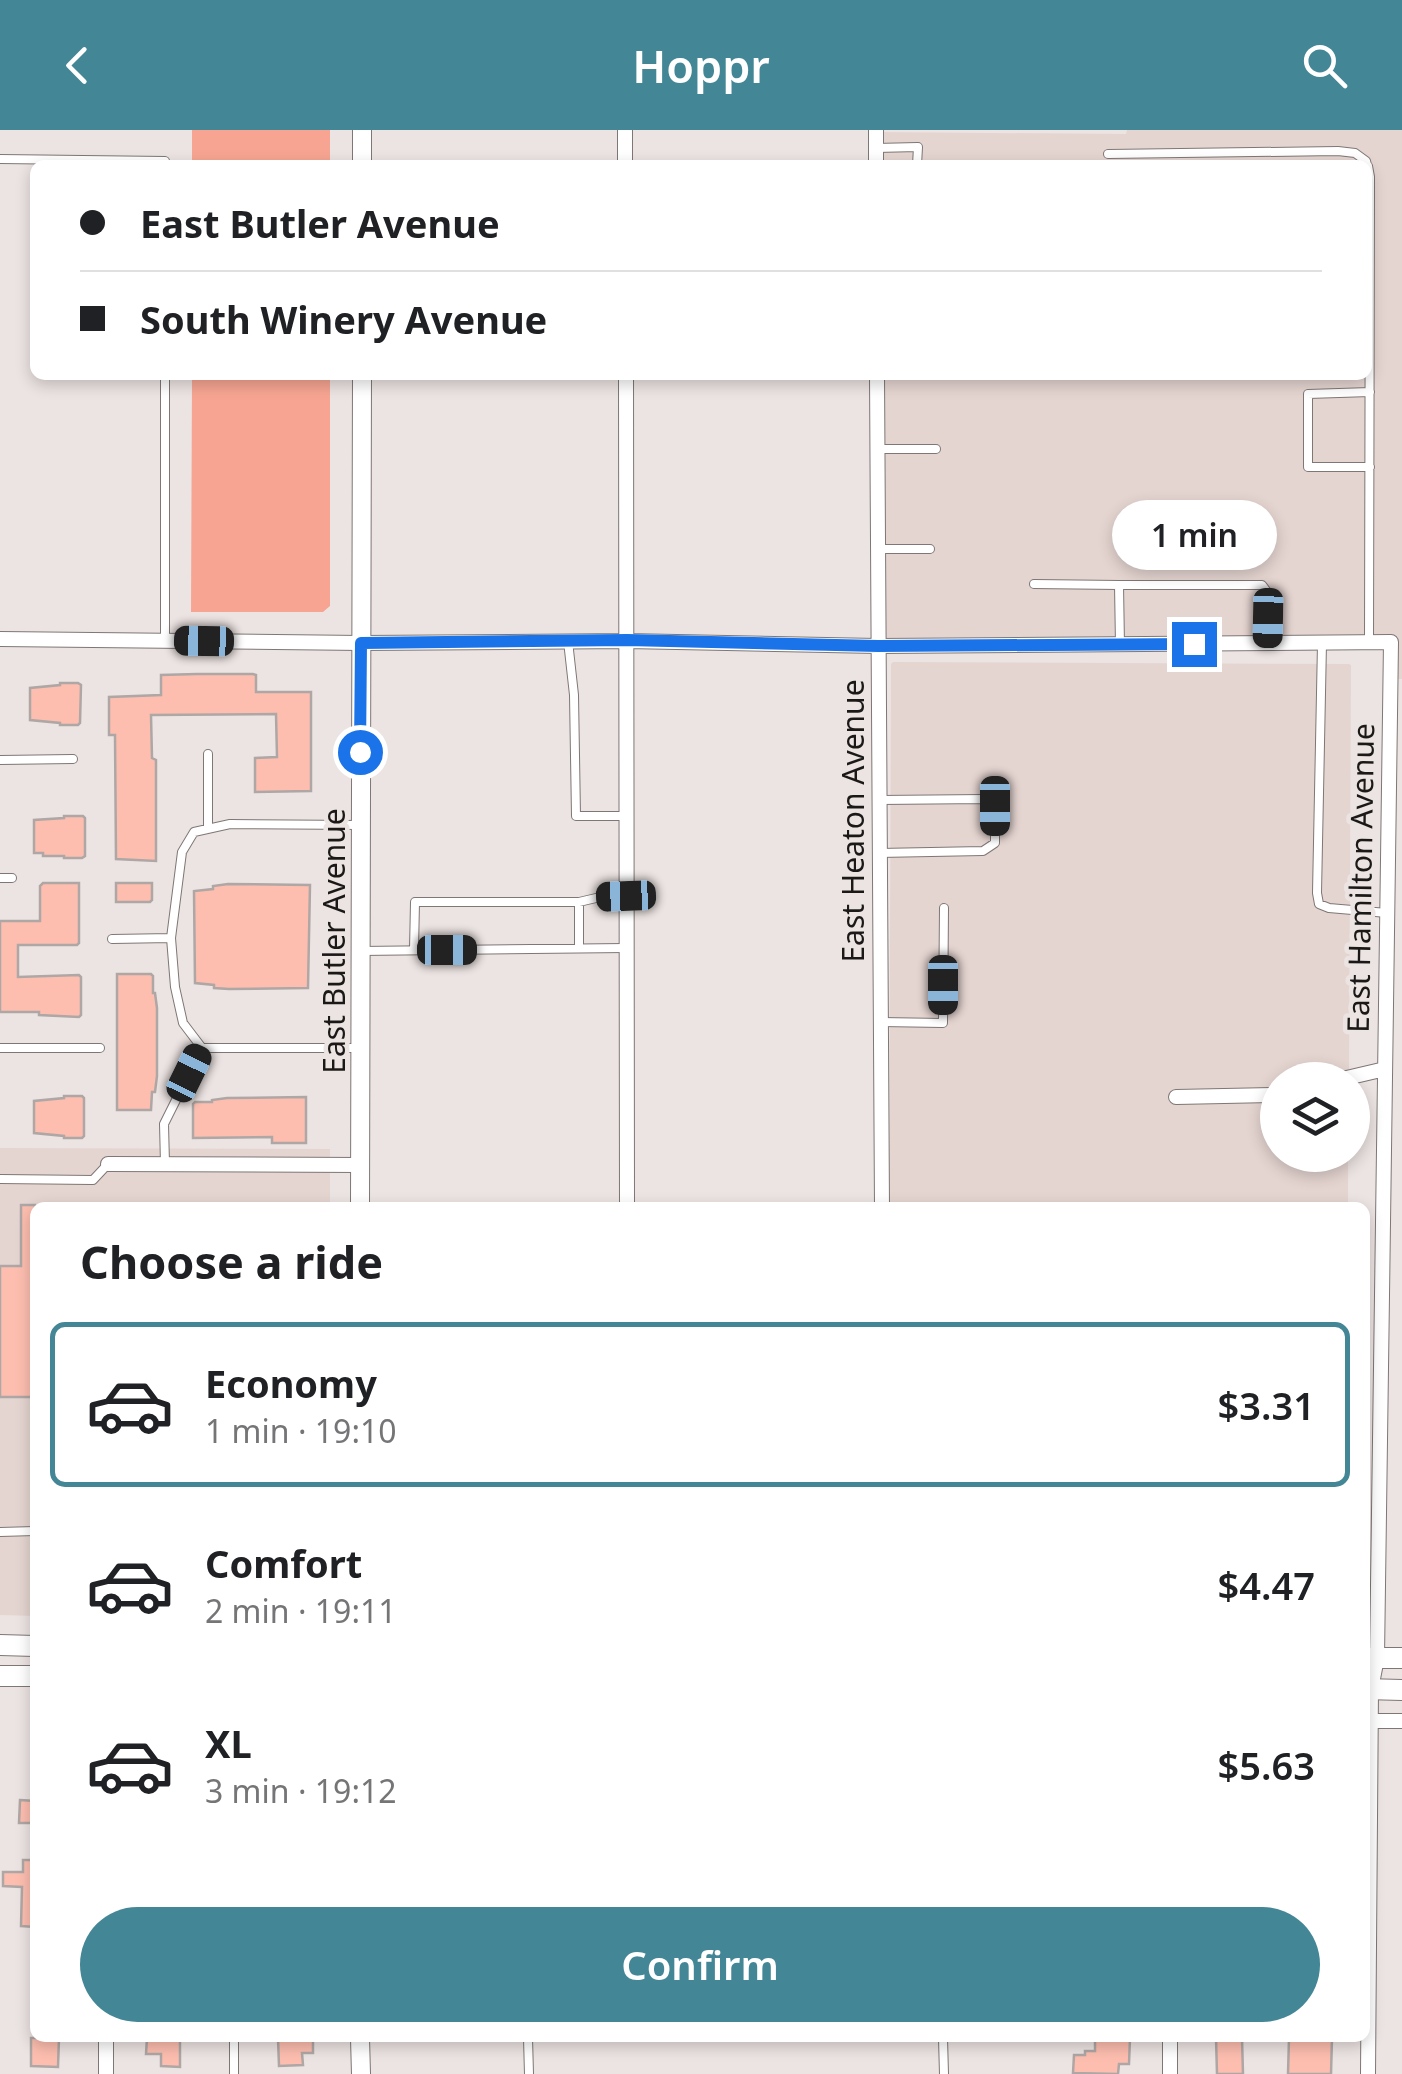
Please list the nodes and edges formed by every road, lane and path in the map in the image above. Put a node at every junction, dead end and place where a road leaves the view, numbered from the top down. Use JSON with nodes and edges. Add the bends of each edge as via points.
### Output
{"nodes":[{"id":1,"x":362,"y":130,"type":"edge"},
{"id":2,"x":625,"y":130,"type":"edge"},
{"id":3,"x":876,"y":130,"type":"edge"},
{"id":4,"x":876,"y":148,"type":"junction"},
{"id":5,"x":1108,"y":154,"type":"dead end"},
{"id":6,"x":0,"y":160,"type":"edge"},
{"id":7,"x":30,"y":160,"type":"edge"},
{"id":8,"x":362,"y":160,"type":"edge"},
{"id":9,"x":625,"y":160,"type":"edge"},
{"id":10,"x":876,"y":160,"type":"edge"},
{"id":11,"x":918,"y":160,"type":"edge"},
{"id":12,"x":1365,"y":160,"type":"edge"},
{"id":13,"x":165,"y":380,"type":"edge"},
{"id":14,"x":362,"y":380,"type":"edge"},
{"id":15,"x":626,"y":380,"type":"edge"},
{"id":16,"x":877,"y":380,"type":"edge"},
{"id":17,"x":1370,"y":380,"type":"edge"},
{"id":18,"x":1370,"y":392,"type":"junction"},
{"id":19,"x":878,"y":449,"type":"junction"},
{"id":20,"x":936,"y":449,"type":"dead end"},
{"id":21,"x":1370,"y":467,"type":"junction"},
{"id":22,"x":878,"y":548,"type":"junction"},
{"id":23,"x":930,"y":549,"type":"dead end"},
{"id":24,"x":1034,"y":584,"type":"dead end"},
{"id":25,"x":1120,"y":585,"type":"junction"},
{"id":26,"x":0,"y":640,"type":"edge"},
{"id":27,"x":165,"y":640,"type":"junction"},
{"id":28,"x":627,"y":640,"type":"junction"},
{"id":29,"x":568,"y":641,"type":"junction"},
{"id":30,"x":1369,"y":642,"type":"junction"},
{"id":31,"x":361,"y":643,"type":"junction"},
{"id":32,"x":1322,"y":643,"type":"junction"},
{"id":33,"x":1120,"y":644,"type":"junction"},
{"id":34,"x":1267,"y":644,"type":"junction"},
{"id":35,"x":878,"y":646,"type":"junction"},
{"id":36,"x":1394,"y":653,"type":"edge"},
{"id":37,"x":208,"y":754,"type":"dead end"},
{"id":38,"x":73,"y":759,"type":"dead end"},
{"id":39,"x":0,"y":760,"type":"edge"},
{"id":40,"x":879,"y":800,"type":"junction"},
{"id":41,"x":626,"y":816,"type":"junction"},
{"id":42,"x":360,"y":825,"type":"junction"},
{"id":43,"x":208,"y":829,"type":"junction"},
{"id":44,"x":880,"y":853,"type":"junction"},
{"id":45,"x":0,"y":878,"type":"edge"},
{"id":46,"x":12,"y":878,"type":"dead end"},
{"id":47,"x":626,"y":896,"type":"junction"},
{"id":48,"x":579,"y":902,"type":"junction"},
{"id":49,"x":944,"y":908,"type":"dead end"},
{"id":50,"x":1387,"y":914,"type":"junction"},
{"id":51,"x":171,"y":938,"type":"junction"},
{"id":52,"x":112,"y":939,"type":"dead end"},
{"id":53,"x":578,"y":948,"type":"junction"},
{"id":54,"x":627,"y":948,"type":"junction"},
{"id":55,"x":414,"y":950,"type":"junction"},
{"id":56,"x":360,"y":951,"type":"junction"},
{"id":57,"x":880,"y":1022,"type":"junction"},
{"id":58,"x":0,"y":1048,"type":"edge"},
{"id":59,"x":100,"y":1048,"type":"dead end"},
{"id":60,"x":202,"y":1048,"type":"junction"},
{"id":61,"x":360,"y":1048,"type":"junction"},
{"id":62,"x":1385,"y":1069,"type":"junction"},
{"id":63,"x":1370,"y":1073,"type":"edge"},
{"id":64,"x":1260,"y":1095,"type":"edge"},
{"id":65,"x":1176,"y":1097,"type":"dead end"},
{"id":66,"x":108,"y":1164,"type":"joint"},
{"id":67,"x":165,"y":1164,"type":"junction"},
{"id":68,"x":360,"y":1165,"type":"junction"},
{"id":69,"x":0,"y":1179,"type":"edge"},
{"id":70,"x":360,"y":1202,"type":"edge"},
{"id":71,"x":627,"y":1202,"type":"edge"},
{"id":72,"x":882,"y":1202,"type":"edge"},
{"id":73,"x":30,"y":1531,"type":"edge"},
{"id":74,"x":0,"y":1532,"type":"edge"},
{"id":75,"x":1372,"y":1574,"type":"edge"},
{"id":76,"x":0,"y":1645,"type":"edge"},
{"id":77,"x":30,"y":1646,"type":"edge"},
{"id":78,"x":1371,"y":1658,"type":"edge"},
{"id":79,"x":1402,"y":1658,"type":"edge"},
{"id":80,"x":0,"y":1676,"type":"edge"},
{"id":81,"x":30,"y":1676,"type":"edge"},
{"id":82,"x":1370,"y":1690,"type":"edge"},
{"id":83,"x":1402,"y":1690,"type":"edge"},
{"id":84,"x":1370,"y":1721,"type":"edge"},
{"id":85,"x":1402,"y":1721,"type":"edge"},
{"id":86,"x":106,"y":2042,"type":"edge"},
{"id":87,"x":234,"y":2042,"type":"edge"},
{"id":88,"x":360,"y":2042,"type":"edge"},
{"id":89,"x":528,"y":2042,"type":"edge"},
{"id":90,"x":943,"y":2042,"type":"edge"},
{"id":91,"x":1170,"y":2042,"type":"edge"},
{"id":92,"x":1368,"y":2042,"type":"edge"},
{"id":93,"x":106,"y":2074,"type":"edge"},
{"id":94,"x":234,"y":2074,"type":"edge"},
{"id":95,"x":361,"y":2074,"type":"edge"},
{"id":96,"x":529,"y":2074,"type":"edge"},
{"id":97,"x":944,"y":2074,"type":"edge"},
{"id":98,"x":1170,"y":2074,"type":"edge"},
{"id":99,"x":1368,"y":2074,"type":"edge"}],
"edges":[{"from":1,"to":8,"type":"street"},
{"from":2,"to":9,"type":"street"},
{"from":3,"to":4,"type":"street"},
{"from":4,"to":10,"type":"street"},
{"from":4,"to":11,"type":"lane","via":[[918,147]]},
{"from":5,"to":12,"type":"lane","via":[[1338,151]]},
{"from":6,"to":7,"type":"lane"},
{"from":13,"to":27,"type":"lane"},
{"from":14,"to":31,"type":"street","name":"East Butler Avenue"},
{"from":15,"to":28,"type":"street"},
{"from":16,"to":19,"type":"street","name":"East Heaton Avenue"},
{"from":17,"to":18,"type":"lane"},
{"from":18,"to":21,"type":"lane"},
{"from":18,"to":21,"type":"lane","via":[[1308,394],[1308,467]]},
{"from":19,"to":20,"type":"lane"},
{"from":19,"to":22,"type":"street","name":"East Heaton Avenue"},
{"from":21,"to":30,"type":"lane"},
{"from":22,"to":23,"type":"lane"},
{"from":22,"to":35,"type":"street","name":"East Heaton Avenue"},
{"from":24,"to":25,"type":"lane"},
{"from":25,"to":33,"type":"lane"},
{"from":25,"to":34,"type":"lane","via":[[1262,585],[1268,593]]},
{"from":26,"to":27,"type":"street"},
{"from":27,"to":31,"type":"street"},
{"from":28,"to":29,"type":"street"},
{"from":28,"to":35,"type":"street"},
{"from":28,"to":41,"type":"street"},
{"from":29,"to":31,"type":"street"},
{"from":29,"to":41,"type":"lane","via":[[576,816]]},
{"from":30,"to":32,"type":"street"},
{"from":30,"to":36,"type":"street"},
{"from":31,"to":42,"type":"street","name":"East Butler Avenue"},
{"from":32,"to":34,"type":"street"},
{"from":32,"to":50,"type":"lane","via":[[1316,893],[1329,908]]},
{"from":33,"to":34,"type":"street"},
{"from":33,"to":35,"type":"street"},
{"from":35,"to":40,"type":"street","name":"East Heaton Avenue"},
{"from":36,"to":50,"type":"street","name":"East Hamilton Avenue"},
{"from":37,"to":43,"type":"lane"},
{"from":38,"to":39,"type":"lane"},
{"from":40,"to":44,"type":"street","name":"East Heaton Avenue"},
{"from":40,"to":44,"type":"lane","via":[[984,799],[995,806],[995,843],[984,851]]},
{"from":41,"to":47,"type":"street"},
{"from":42,"to":43,"type":"lane"},
{"from":42,"to":56,"type":"street","name":"East Butler Avenue"},
{"from":43,"to":51,"type":"lane","via":[[194,832],[182,852]]},
{"from":44,"to":57,"type":"street","name":"East Heaton Avenue"},
{"from":45,"to":46,"type":"lane"},
{"from":47,"to":48,"type":"lane"},
{"from":47,"to":54,"type":"street"},
{"from":48,"to":53,"type":"lane"},
{"from":48,"to":55,"type":"lane","via":[[414,902]]},
{"from":49,"to":57,"type":"lane","via":[[943,1024]]},
{"from":50,"to":62,"type":"street","name":"East Hamilton Avenue"},
{"from":51,"to":52,"type":"lane"},
{"from":51,"to":60,"type":"lane","via":[[183,1024]]},
{"from":53,"to":54,"type":"lane"},
{"from":53,"to":55,"type":"lane"},
{"from":54,"to":71,"type":"street"},
{"from":55,"to":56,"type":"lane"},
{"from":56,"to":61,"type":"street","name":"East Butler Avenue"},
{"from":57,"to":72,"type":"street","name":"East Heaton Avenue"},
{"from":58,"to":59,"type":"lane"},
{"from":60,"to":61,"type":"lane"},
{"from":60,"to":67,"type":"lane","via":[[164,1124]]},
{"from":61,"to":68,"type":"street","name":"East Butler Avenue"},
{"from":62,"to":63,"type":"street"},
{"from":62,"to":75,"type":"street","name":"East Hamilton Avenue"},
{"from":64,"to":65,"type":"street"},
{"from":66,"to":67,"type":"street"},
{"from":66,"to":69,"type":"lane","via":[[93,1180]]},
{"from":67,"to":68,"type":"street"},
{"from":68,"to":70,"type":"street","name":"East Butler Avenue"},
{"from":73,"to":74,"type":"lane"},
{"from":75,"to":78,"type":"street","name":"East Hamilton Avenue"},
{"from":76,"to":77,"type":"main road"},
{"from":78,"to":79,"type":"main road"},
{"from":80,"to":81,"type":"main road"},
{"from":82,"to":83,"type":"main road"},
{"from":84,"to":85,"type":"street"},
{"from":86,"to":93,"type":"street"},
{"from":87,"to":94,"type":"lane"},
{"from":88,"to":95,"type":"street"},
{"from":89,"to":96,"type":"lane"},
{"from":90,"to":97,"type":"lane"},
{"from":91,"to":98,"type":"street"},
{"from":92,"to":99,"type":"street","name":"East Hamilton Avenue"}]}
